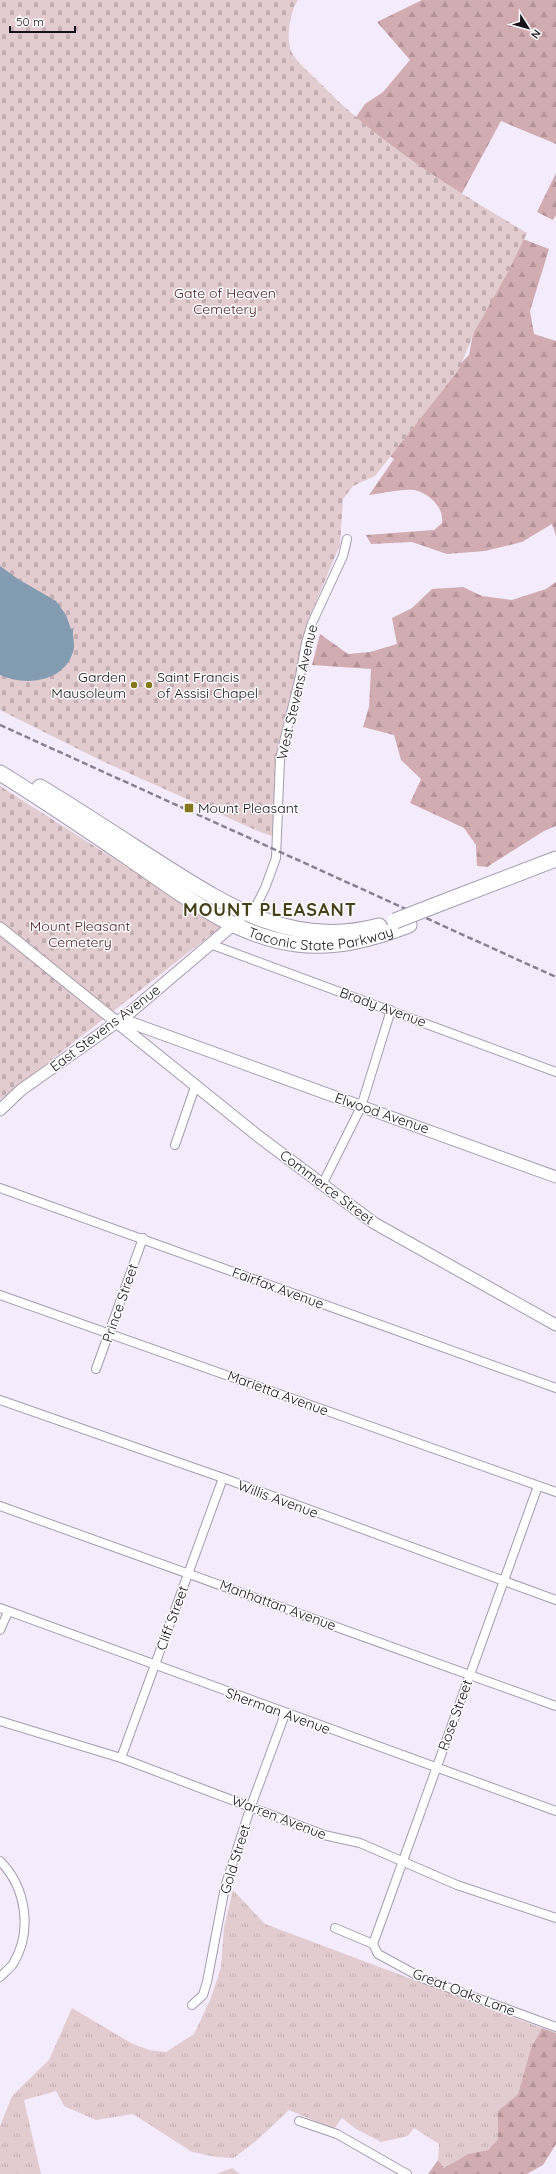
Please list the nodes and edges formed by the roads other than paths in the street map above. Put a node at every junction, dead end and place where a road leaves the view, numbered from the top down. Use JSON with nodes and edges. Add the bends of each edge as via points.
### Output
{"nodes":[{"id":1,"x":347,"y":539,"type":"dead end"},
{"id":2,"x":0,"y":762,"type":"edge"},
{"id":3,"x":0,"y":773,"type":"edge"},
{"id":4,"x":556,"y":859,"type":"edge"},
{"id":5,"x":556,"y":870,"type":"edge"},
{"id":6,"x":441,"y":907,"type":"junction"},
{"id":7,"x":249,"y":915,"type":"junction"},
{"id":8,"x":402,"y":923,"type":"junction"},
{"id":9,"x":234,"y":925,"type":"junction"},
{"id":10,"x":0,"y":928,"type":"edge"},
{"id":11,"x":210,"y":944,"type":"junction"},
{"id":12,"x":391,"y":1010,"type":"junction"},
{"id":13,"x":116,"y":1022,"type":"junction"},
{"id":14,"x":556,"y":1072,"type":"edge"},
{"id":15,"x":196,"y":1084,"type":"junction"},
{"id":16,"x":361,"y":1107,"type":"junction"},
{"id":17,"x":0,"y":1110,"type":"edge"},
{"id":18,"x":176,"y":1146,"type":"dead end"},
{"id":19,"x":556,"y":1177,"type":"edge"},
{"id":20,"x":322,"y":1185,"type":"junction"},
{"id":21,"x":0,"y":1188,"type":"edge"},
{"id":22,"x":143,"y":1238,"type":"junction"},
{"id":23,"x":0,"y":1295,"type":"edge"},
{"id":24,"x":556,"y":1324,"type":"edge"},
{"id":25,"x":110,"y":1333,"type":"junction"},
{"id":26,"x":96,"y":1369,"type":"dead end"},
{"id":27,"x":556,"y":1388,"type":"edge"},
{"id":28,"x":0,"y":1400,"type":"edge"},
{"id":29,"x":223,"y":1478,"type":"junction"},
{"id":30,"x":538,"y":1486,"type":"junction"},
{"id":31,"x":556,"y":1492,"type":"edge"},
{"id":32,"x":0,"y":1506,"type":"edge"},
{"id":33,"x":189,"y":1572,"type":"junction"},
{"id":34,"x":503,"y":1581,"type":"junction"},
{"id":35,"x":556,"y":1600,"type":"edge"},
{"id":36,"x":0,"y":1608,"type":"edge"},
{"id":37,"x":8,"y":1612,"type":"junction"},
{"id":38,"x":0,"y":1630,"type":"edge"},
{"id":39,"x":155,"y":1666,"type":"junction"},
{"id":40,"x":470,"y":1674,"type":"junction"},
{"id":41,"x":556,"y":1706,"type":"edge"},
{"id":42,"x":285,"y":1714,"type":"junction"},
{"id":43,"x":0,"y":1721,"type":"edge"},
{"id":44,"x":121,"y":1758,"type":"junction"},
{"id":45,"x":436,"y":1768,"type":"junction"},
{"id":46,"x":251,"y":1806,"type":"junction"},
{"id":47,"x":556,"y":1811,"type":"edge"},
{"id":48,"x":0,"y":1861,"type":"edge"},
{"id":49,"x":404,"y":1862,"type":"junction"},
{"id":50,"x":556,"y":1918,"type":"edge"},
{"id":51,"x":335,"y":1928,"type":"dead end"},
{"id":52,"x":373,"y":1944,"type":"junction"},
{"id":53,"x":0,"y":1977,"type":"edge"},
{"id":54,"x":192,"y":2004,"type":"dead end"},
{"id":55,"x":556,"y":2027,"type":"edge"},
{"id":56,"x":299,"y":2121,"type":"dead end"},
{"id":57,"x":407,"y":2174,"type":"edge"}],
"edges":[{"from":1,"to":7,"type":"street","name":"West Stevens Avenue","via":[[343,556],[312,623],[306,643],[280,759],[277,851],[273,870]]},
{"from":2,"to":7,"type":"highway","name":"Taconic State Parkway","via":[[210,895]]},
{"from":3,"to":9,"type":"highway","name":"Taconic State Parkway","via":[[189,899]]},
{"from":4,"to":6,"type":"highway","name":"Taconic State Parkway"},
{"from":5,"to":6,"type":"highway","name":"Taconic State Parkway"},
{"from":6,"to":8,"type":"highway","name":"Taconic State Parkway","bridge":true},
{"from":7,"to":8,"type":"highway","name":"Taconic State Parkway","via":[[285,927],[324,932],[364,930]]},
{"from":7,"to":9,"type":"street","name":"East Stevens Avenue"},
{"from":8,"to":9,"type":"highway","name":"Taconic State Parkway","via":[[353,942],[314,945],[274,940]]},
{"from":9,"to":11,"type":"street","name":"East Stevens Avenue"},
{"from":10,"to":13,"type":"street","name":"Commerce Street"},
{"from":11,"to":12,"type":"street","name":"Brady Avenue"},
{"from":11,"to":13,"type":"street","name":"East Stevens Avenue"},
{"from":12,"to":14,"type":"street","name":"Brady Avenue"},
{"from":12,"to":16,"type":"street"},
{"from":13,"to":15,"type":"street","name":"Commerce Street"},
{"from":13,"to":16,"type":"street","name":"Elwood Avenue","via":[[129,1022]]},
{"from":13,"to":17,"type":"street","name":"East Stevens Avenue","via":[[21,1090]]},
{"from":15,"to":18,"type":"street"},
{"from":15,"to":20,"type":"street","name":"Commerce Street"},
{"from":16,"to":19,"type":"street","name":"Elwood Avenue"},
{"from":16,"to":20,"type":"street"},
{"from":20,"to":24,"type":"street","name":"Commerce Street","via":[[374,1223]]},
{"from":21,"to":22,"type":"street","name":"Fairfax Avenue"},
{"from":22,"to":25,"type":"street","name":"Prince Street"},
{"from":22,"to":27,"type":"street","name":"Fairfax Avenue"},
{"from":23,"to":25,"type":"street","name":"Marietta Avenue"},
{"from":25,"to":26,"type":"street","name":"Prince Street"},
{"from":25,"to":30,"type":"street","name":"Marietta Avenue"},
{"from":28,"to":29,"type":"street","name":"Willis Avenue"},
{"from":29,"to":33,"type":"street","name":"Cliff Street"},
{"from":29,"to":34,"type":"street","name":"Willis Avenue"},
{"from":30,"to":31,"type":"street","name":"Marietta Avenue"},
{"from":30,"to":34,"type":"street","name":"Rose Street"},
{"from":32,"to":33,"type":"street","name":"Manhattan Avenue"},
{"from":33,"to":39,"type":"street","name":"Cliff Street"},
{"from":33,"to":40,"type":"street","name":"Manhattan Avenue"},
{"from":34,"to":35,"type":"street","name":"Willis Avenue"},
{"from":34,"to":40,"type":"street","name":"Rose Street"},
{"from":36,"to":37,"type":"street","name":"Sherman Avenue"},
{"from":37,"to":38,"type":"street"},
{"from":37,"to":39,"type":"street","name":"Sherman Avenue"},
{"from":39,"to":42,"type":"street","name":"Sherman Avenue"},
{"from":39,"to":44,"type":"street","name":"Cliff Street"},
{"from":40,"to":41,"type":"street","name":"Manhattan Avenue"},
{"from":40,"to":45,"type":"street","name":"Rose Street"},
{"from":42,"to":45,"type":"street","name":"Sherman Avenue"},
{"from":42,"to":46,"type":"street","name":"Gold Street"},
{"from":43,"to":44,"type":"street","name":"Warren Avenue"},
{"from":44,"to":46,"type":"street","name":"Warren Avenue"},
{"from":45,"to":47,"type":"street","name":"Sherman Avenue"},
{"from":45,"to":49,"type":"street","name":"Rose Street"},
{"from":46,"to":49,"type":"street","name":"Warren Avenue","via":[[337,1840],[360,1843]]},
{"from":46,"to":54,"type":"street","name":"Gold Street","via":[[225,1887],[208,1982],[203,1995]]},
{"from":48,"to":53,"type":"street","via":[[11,1873],[24,1906],[24,1936],[13,1964]]},
{"from":49,"to":50,"type":"street","name":"Warren Avenue","via":[[456,1885]]},
{"from":49,"to":52,"type":"street","name":"Rose Street"},
{"from":51,"to":52,"type":"street","name":"Great Oaks Lane"},
{"from":52,"to":55,"type":"street","name":"Great Oaks Lane","via":[[378,1954],[422,1978]]},
{"from":56,"to":57,"type":"street","via":[[337,2134]]}]}
